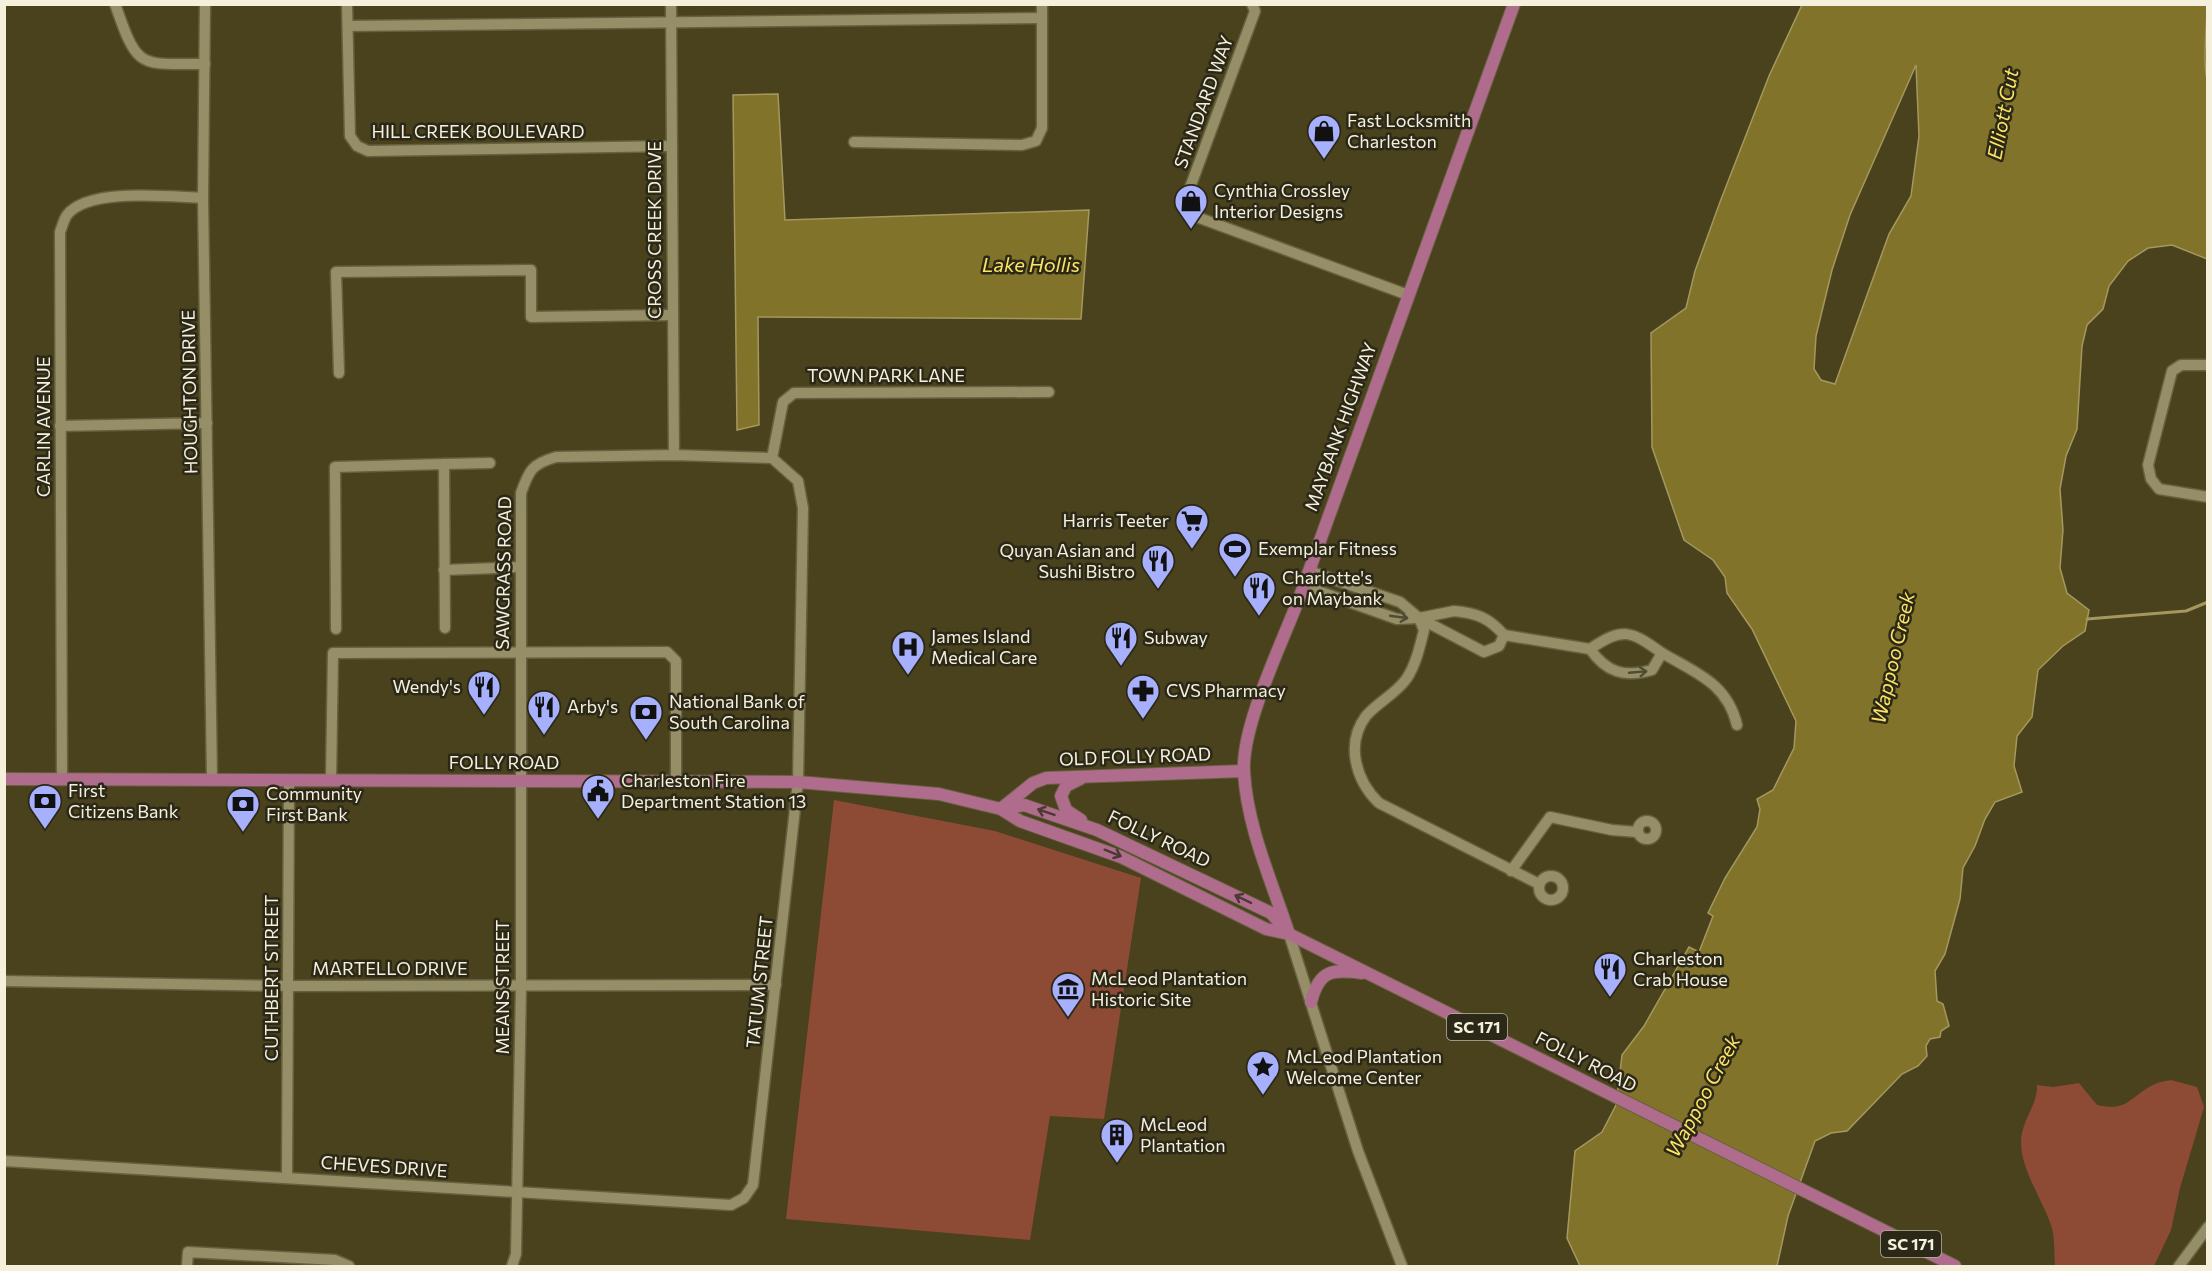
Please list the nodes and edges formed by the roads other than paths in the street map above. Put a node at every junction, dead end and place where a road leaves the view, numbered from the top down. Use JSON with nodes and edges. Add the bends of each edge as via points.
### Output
{"nodes":[{"id":1,"x":115,"y":4,"type":"edge"},
{"id":2,"x":205,"y":4,"type":"edge"},
{"id":3,"x":347,"y":4,"type":"edge"},
{"id":4,"x":671,"y":4,"type":"edge"},
{"id":5,"x":1042,"y":4,"type":"edge"},
{"id":6,"x":1252,"y":4,"type":"edge"},
{"id":7,"x":1514,"y":4,"type":"edge"},
{"id":8,"x":1042,"y":18,"type":"junction"},
{"id":9,"x":671,"y":22,"type":"junction"},
{"id":10,"x":348,"y":26,"type":"junction"},
{"id":11,"x":205,"y":64,"type":"junction"},
{"id":12,"x":854,"y":142,"type":"dead end"},
{"id":13,"x":672,"y":146,"type":"junction"},
{"id":14,"x":203,"y":198,"type":"junction"},
{"id":15,"x":1408,"y":295,"type":"junction"},
{"id":16,"x":672,"y":315,"type":"junction"},
{"id":17,"x":2208,"y":365,"type":"edge"},
{"id":18,"x":339,"y":372,"type":"dead end"},
{"id":19,"x":1049,"y":392,"type":"dead end"},
{"id":20,"x":207,"y":423,"type":"junction"},
{"id":21,"x":60,"y":426,"type":"junction"},
{"id":22,"x":674,"y":455,"type":"junction"},
{"id":23,"x":772,"y":458,"type":"junction"},
{"id":24,"x":490,"y":463,"type":"dead end"},
{"id":25,"x":444,"y":464,"type":"junction"},
{"id":26,"x":2208,"y":497,"type":"edge"},
{"id":27,"x":520,"y":567,"type":"junction"},
{"id":28,"x":444,"y":570,"type":"junction"},
{"id":29,"x":1309,"y":571,"type":"junction"},
{"id":30,"x":1304,"y":586,"type":"junction"},
{"id":31,"x":1419,"y":618,"type":"junction"},
{"id":32,"x":445,"y":628,"type":"dead end"},
{"id":33,"x":336,"y":629,"type":"dead end"},
{"id":34,"x":1504,"y":635,"type":"junction"},
{"id":35,"x":1590,"y":649,"type":"junction"},
{"id":36,"x":519,"y":652,"type":"junction"},
{"id":37,"x":1662,"y":653,"type":"junction"},
{"id":38,"x":1737,"y":725,"type":"dead end"},
{"id":39,"x":1244,"y":771,"type":"junction"},
{"id":40,"x":1084,"y":776,"type":"junction"},
{"id":41,"x":212,"y":778,"type":"junction"},
{"id":42,"x":4,"y":779,"type":"edge"},
{"id":43,"x":63,"y":780,"type":"junction"},
{"id":44,"x":289,"y":780,"type":"junction"},
{"id":45,"x":519,"y":780,"type":"junction"},
{"id":46,"x":332,"y":781,"type":"junction"},
{"id":47,"x":676,"y":781,"type":"junction"},
{"id":48,"x":798,"y":782,"type":"junction"},
{"id":49,"x":1001,"y":808,"type":"junction"},
{"id":50,"x":1097,"y":830,"type":"junction"},
{"id":51,"x":1637,"y":832,"type":"dead end"},
{"id":52,"x":1511,"y":870,"type":"junction"},
{"id":53,"x":1539,"y":884,"type":"dead end"},
{"id":54,"x":1289,"y":933,"type":"junction"},
{"id":55,"x":1372,"y":974,"type":"junction"},
{"id":56,"x":4,"y":981,"type":"edge"},
{"id":57,"x":776,"y":985,"type":"junction"},
{"id":58,"x":290,"y":986,"type":"junction"},
{"id":59,"x":521,"y":986,"type":"junction"},
{"id":60,"x":1311,"y":1002,"type":"junction"},
{"id":61,"x":4,"y":1161,"type":"edge"},
{"id":62,"x":287,"y":1177,"type":"junction"},
{"id":63,"x":753,"y":1185,"type":"joint"},
{"id":64,"x":518,"y":1193,"type":"junction"},
{"id":65,"x":2208,"y":1227,"type":"edge"},
{"id":66,"x":187,"y":1266,"type":"edge"},
{"id":67,"x":349,"y":1266,"type":"edge"},
{"id":68,"x":512,"y":1266,"type":"edge"},
{"id":69,"x":1402,"y":1266,"type":"edge"},
{"id":70,"x":1955,"y":1266,"type":"edge"},
{"id":71,"x":2179,"y":1266,"type":"edge"}],
"edges":[{"from":1,"to":11,"type":"street","via":[[130,46],[139,56],[152,64]]},
{"from":2,"to":11,"type":"street","name":"HOUGHTON DRIVE"},
{"from":3,"to":10,"type":"street","name":"HILL CREEK BOULEVARD"},
{"from":4,"to":9,"type":"street","name":"CROSS CREEK DRIVE"},
{"from":5,"to":8,"type":"street"},
{"from":6,"to":15,"type":"street","name":"STANDARD WAY","via":[[1255,12],[1184,204],[1185,211],[1189,216]]},
{"from":7,"to":15,"type":"main road","name":"MAYBANK HIGHWAY"},
{"from":8,"to":9,"type":"street"},
{"from":8,"to":12,"type":"street","via":[[1042,128],[1036,141],[1022,145]]},
{"from":9,"to":10,"type":"street"},
{"from":9,"to":13,"type":"street","name":"CROSS CREEK DRIVE"},
{"from":10,"to":13,"type":"street","name":"HILL CREEK BOULEVARD","via":[[350,136],[357,147],[368,151]]},
{"from":11,"to":14,"type":"street","name":"HOUGHTON DRIVE"},
{"from":13,"to":16,"type":"street","name":"CROSS CREEK DRIVE"},
{"from":14,"to":20,"type":"street","name":"HOUGHTON DRIVE"},
{"from":14,"to":21,"type":"street","name":"CARLIN AVENUE","via":[[105,197],[81,205],[67,215],[60,232]]},
{"from":15,"to":29,"type":"main road","name":"MAYBANK HIGHWAY"},
{"from":16,"to":18,"type":"street","via":[[531,317],[531,270],[336,272]]},
{"from":16,"to":22,"type":"street","name":"CROSS CREEK DRIVE"},
{"from":17,"to":26,"type":"street","via":[[2181,365],[2172,371],[2148,465],[2151,479],[2159,489]]},
{"from":19,"to":23,"type":"street","name":"TOWN PARK LANE","via":[[794,393],[783,402]]},
{"from":20,"to":21,"type":"street"},
{"from":20,"to":41,"type":"street","name":"HOUGHTON DRIVE"},
{"from":21,"to":43,"type":"street","name":"CARLIN AVENUE"},
{"from":22,"to":23,"type":"street","name":"SAWGRASS ROAD"},
{"from":22,"to":27,"type":"street","name":"SAWGRASS ROAD","via":[[556,457],[540,462],[530,470],[521,493]]},
{"from":23,"to":48,"type":"street","via":[[798,481],[802,501]]},
{"from":24,"to":25,"type":"street"},
{"from":25,"to":28,"type":"street"},
{"from":25,"to":33,"type":"street","via":[[335,467]]},
{"from":27,"to":28,"type":"street"},
{"from":27,"to":36,"type":"street","name":"SAWGRASS ROAD"},
{"from":28,"to":32,"type":"street"},
{"from":29,"to":30,"type":"main road","name":"MAYBANK HIGHWAY"},
{"from":29,"to":31,"type":"street","via":[[1400,602]]},
{"from":30,"to":31,"type":"street","one_way":true,"via":[[1397,619]]},
{"from":30,"to":39,"type":"main road","name":"MAYBANK HIGHWAY","via":[[1261,697],[1247,741]]},
{"from":31,"to":34,"type":"street","via":[[1454,611],[1474,612],[1488,618]]},
{"from":31,"to":34,"type":"street","via":[[1484,652],[1499,646]]},
{"from":31,"to":52,"type":"street","via":[[1424,630],[1407,678],[1367,715],[1360,727],[1355,751],[1361,781],[1379,803]]},
{"from":34,"to":35,"type":"street"},
{"from":35,"to":37,"type":"street","via":[[1612,634],[1621,633],[1637,637]]},
{"from":35,"to":37,"type":"street","one_way":true,"via":[[1600,664],[1640,673],[1652,670]]},
{"from":36,"to":45,"type":"street","name":"SAWGRASS ROAD"},
{"from":36,"to":46,"type":"street","via":[[333,653]]},
{"from":36,"to":47,"type":"street","via":[[672,655],[676,661]]},
{"from":37,"to":38,"type":"street","via":[[1720,688],[1733,708]]},
{"from":39,"to":40,"type":"main road","name":"OLD FOLLY ROAD"},
{"from":39,"to":54,"type":"main road","name":"MAYBANK HIGHWAY","via":[[1253,826]]},
{"from":40,"to":49,"type":"main road","name":"OLD FOLLY ROAD","via":[[1046,778],[1033,783]]},
{"from":40,"to":50,"type":"main road","via":[[1066,786],[1062,803],[1073,816]]},
{"from":41,"to":43,"type":"main road","name":"FOLLY ROAD"},
{"from":41,"to":44,"type":"main road","name":"FOLLY ROAD"},
{"from":42,"to":43,"type":"main road","name":"FOLLY ROAD"},
{"from":44,"to":46,"type":"main road","name":"FOLLY ROAD"},
{"from":44,"to":58,"type":"street","name":"CUTHBERT STREET"},
{"from":45,"to":46,"type":"main road","name":"FOLLY ROAD"},
{"from":45,"to":47,"type":"main road","name":"FOLLY ROAD"},
{"from":45,"to":59,"type":"street","name":"MEANS STREET"},
{"from":47,"to":48,"type":"main road","name":"FOLLY ROAD"},
{"from":48,"to":49,"type":"main road","name":"FOLLY ROAD","via":[[939,794]]},
{"from":48,"to":57,"type":"street","name":"TATUM STREET"},
{"from":50,"to":49,"type":"main road","name":"FOLLY ROAD","one_way":true,"via":[[1024,805]]},
{"from":49,"to":54,"type":"main road","name":"FOLLY ROAD","one_way":true,"via":[[1020,821],[1121,857],[1266,929]]},
{"from":54,"to":50,"type":"main road","name":"FOLLY ROAD","one_way":true,"via":[[1271,913]]},
{"from":51,"to":52,"type":"street","via":[[1550,817]]},
{"from":52,"to":53,"type":"street"},
{"from":54,"to":55,"type":"main road","name":"FOLLY ROAD","number":"SC 171"},
{"from":54,"to":60,"type":"street"},
{"from":55,"to":60,"type":"main road","via":[[1332,972],[1316,985]]},
{"from":55,"to":70,"type":"main road","name":"FOLLY ROAD","number":"SC 171"},
{"from":56,"to":58,"type":"street","name":"MARTELLO DRIVE"},
{"from":57,"to":59,"type":"street","name":"MARTELLO DRIVE"},
{"from":57,"to":63,"type":"street","name":"TATUM STREET"},
{"from":58,"to":59,"type":"street","name":"MARTELLO DRIVE"},
{"from":58,"to":62,"type":"street","name":"CUTHBERT STREET"},
{"from":59,"to":64,"type":"street","name":"MEANS STREET"},
{"from":60,"to":69,"type":"street","via":[[1358,1151]]},
{"from":61,"to":62,"type":"street","name":"CHEVES DRIVE"},
{"from":62,"to":64,"type":"street","name":"CHEVES DRIVE"},
{"from":63,"to":64,"type":"street","name":"CHEVES DRIVE","via":[[744,1198],[731,1204]]},
{"from":64,"to":68,"type":"street","name":"MEANS STREET","via":[[516,1254]]},
{"from":65,"to":71,"type":"street"},
{"from":66,"to":67,"type":"street","via":[[188,1252],[335,1260]]}]}
